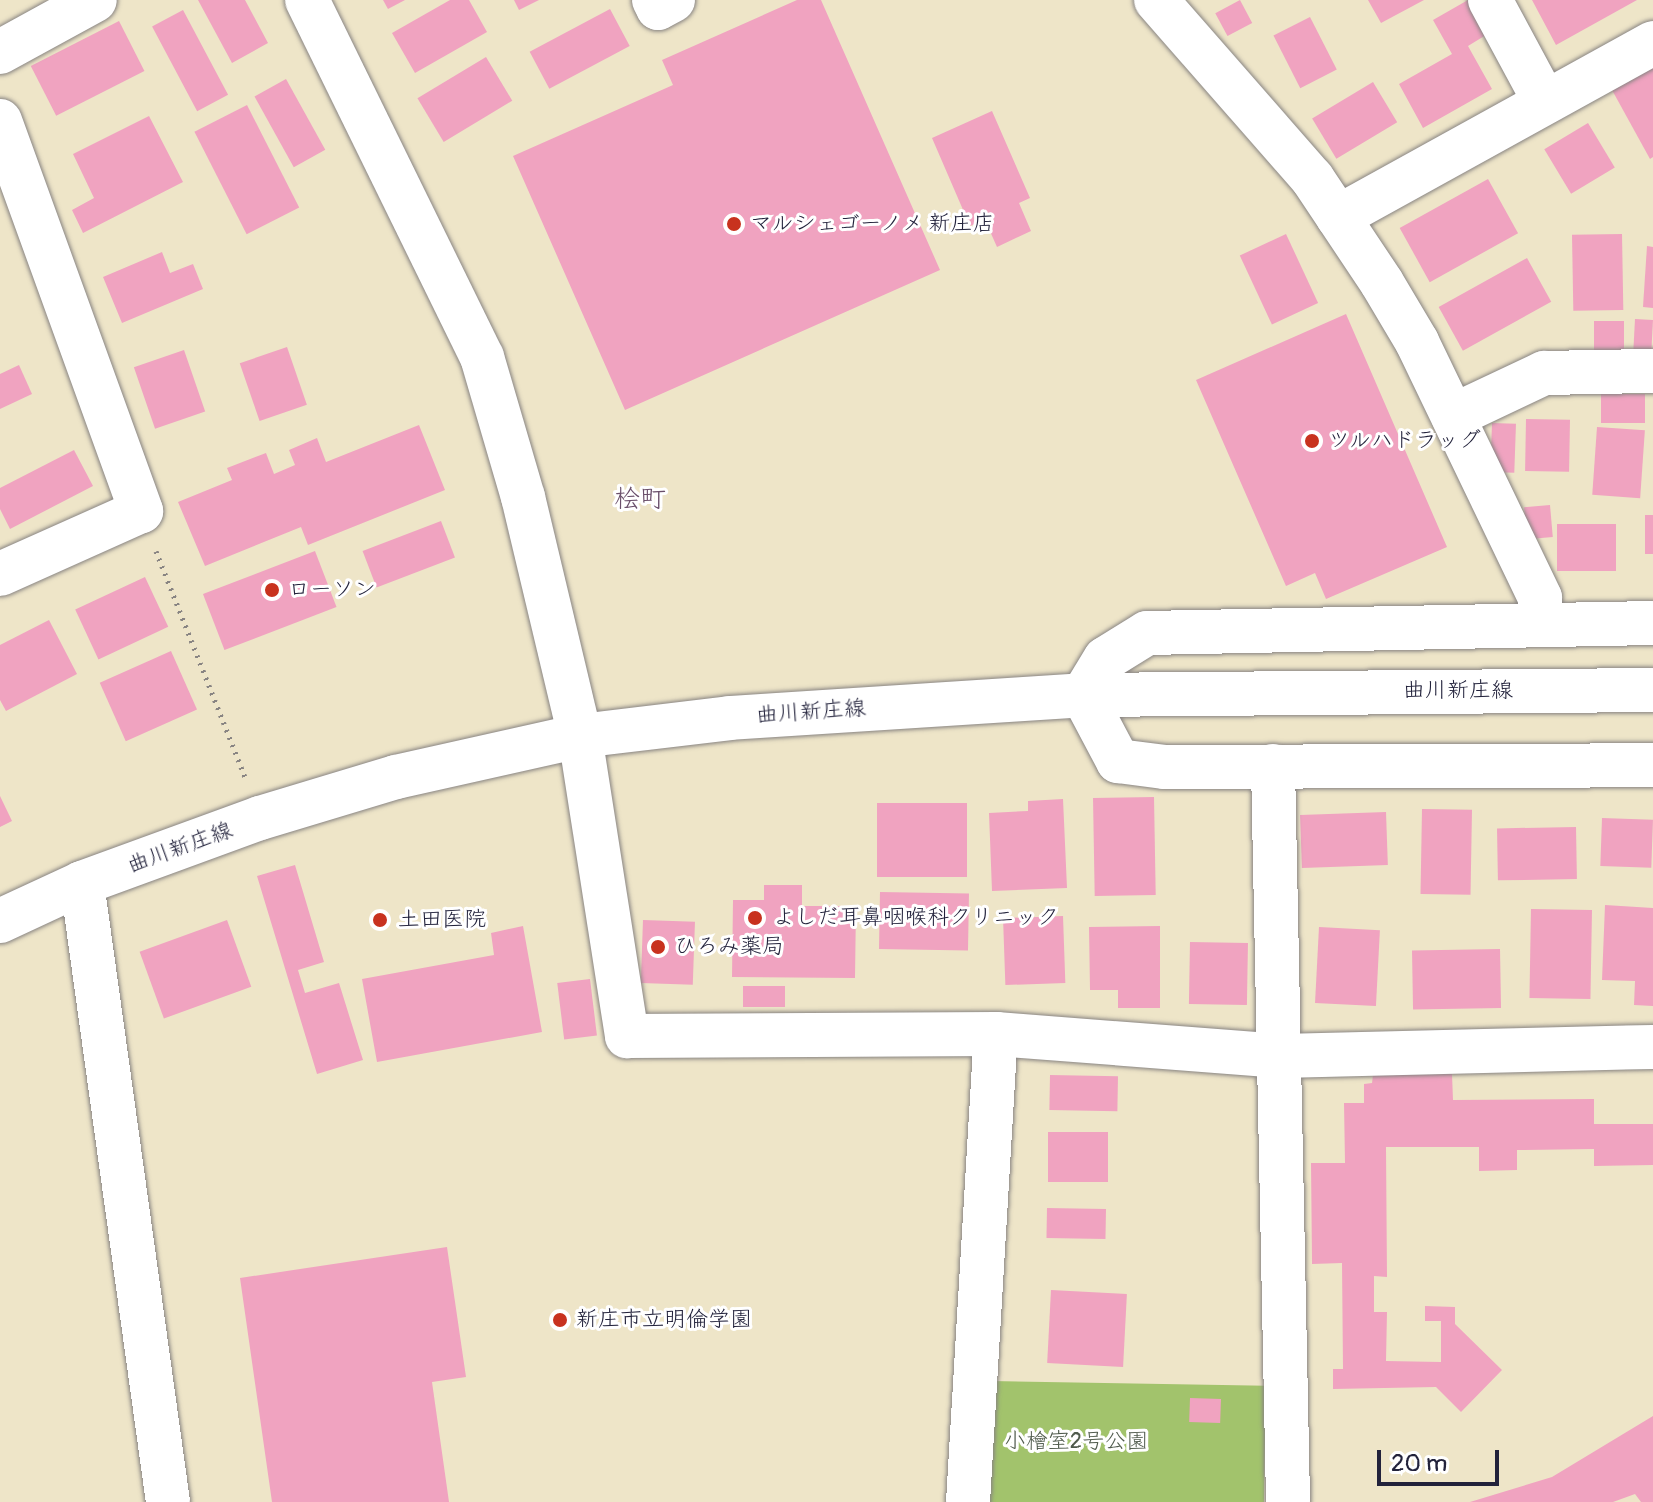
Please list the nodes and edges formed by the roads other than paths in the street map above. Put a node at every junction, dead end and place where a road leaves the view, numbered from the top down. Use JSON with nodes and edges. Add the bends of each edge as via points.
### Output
{"nodes":[{"id":1,"x":95,"y":0,"type":"edge"},
{"id":2,"x":307,"y":0,"type":"edge"},
{"id":3,"x":654,"y":0,"type":"edge"},
{"id":4,"x":673,"y":0,"type":"edge"},
{"id":5,"x":1156,"y":0,"type":"edge"},
{"id":6,"x":1490,"y":0,"type":"edge"},
{"id":7,"x":1653,"y":43,"type":"edge"},
{"id":8,"x":0,"y":52,"type":"edge"},
{"id":9,"x":1545,"y":102,"type":"junction"},
{"id":10,"x":0,"y":121,"type":"edge"},
{"id":11,"x":1338,"y":217,"type":"junction"},
{"id":12,"x":1653,"y":371,"type":"edge"},
{"id":13,"x":1453,"y":416,"type":"junction"},
{"id":14,"x":0,"y":574,"type":"edge"},
{"id":15,"x":1540,"y":622,"type":"junction"},
{"id":16,"x":1653,"y":623,"type":"edge"},
{"id":17,"x":1653,"y":690,"type":"edge"},
{"id":18,"x":1083,"y":695,"type":"junction"},
{"id":19,"x":580,"y":736,"type":"junction"},
{"id":20,"x":1653,"y":765,"type":"edge"},
{"id":21,"x":1273,"y":766,"type":"junction"},
{"id":22,"x":82,"y":883,"type":"junction"},
{"id":23,"x":0,"y":921,"type":"edge"},
{"id":24,"x":996,"y":1034,"type":"junction"},
{"id":25,"x":1653,"y":1047,"type":"edge"},
{"id":26,"x":1281,"y":1056,"type":"junction"},
{"id":27,"x":168,"y":1502,"type":"edge"},
{"id":28,"x":968,"y":1502,"type":"edge"},
{"id":29,"x":1288,"y":1502,"type":"edge"}],
"edges":[{"from":1,"to":8,"type":"street"},
{"from":2,"to":19,"type":"street","via":[[482,357],[523,497]]},
{"from":3,"to":4,"type":"street","via":[[658,8]]},
{"from":5,"to":11,"type":"street","via":[[1312,178]]},
{"from":6,"to":9,"type":"street"},
{"from":7,"to":9,"type":"street"},
{"from":9,"to":11,"type":"street"},
{"from":10,"to":14,"type":"street","via":[[141,511]]},
{"from":11,"to":13,"type":"street","via":[[1417,342]]},
{"from":12,"to":13,"type":"street","via":[[1544,373]]},
{"from":13,"to":15,"type":"street","via":[[1540,598]]},
{"from":15,"to":16,"type":"street"},
{"from":15,"to":18,"type":"street","via":[[1147,633],[1105,659]]},
{"from":17,"to":18,"type":"street","name":"曲川新庄線"},
{"from":18,"to":19,"type":"street","name":"曲川新庄線","via":[[730,718]]},
{"from":18,"to":21,"type":"street","via":[[1118,761],[1164,767]]},
{"from":19,"to":22,"type":"street","name":"曲川新庄線","via":[[396,777],[260,818]]},
{"from":19,"to":24,"type":"street","via":[[627,1036]]},
{"from":20,"to":21,"type":"street"},
{"from":21,"to":26,"type":"street"},
{"from":22,"to":23,"type":"street","name":"曲川新庄線"},
{"from":22,"to":27,"type":"street"},
{"from":24,"to":26,"type":"street"},
{"from":24,"to":28,"type":"street"},
{"from":25,"to":26,"type":"street"},
{"from":26,"to":29,"type":"street"}]}
